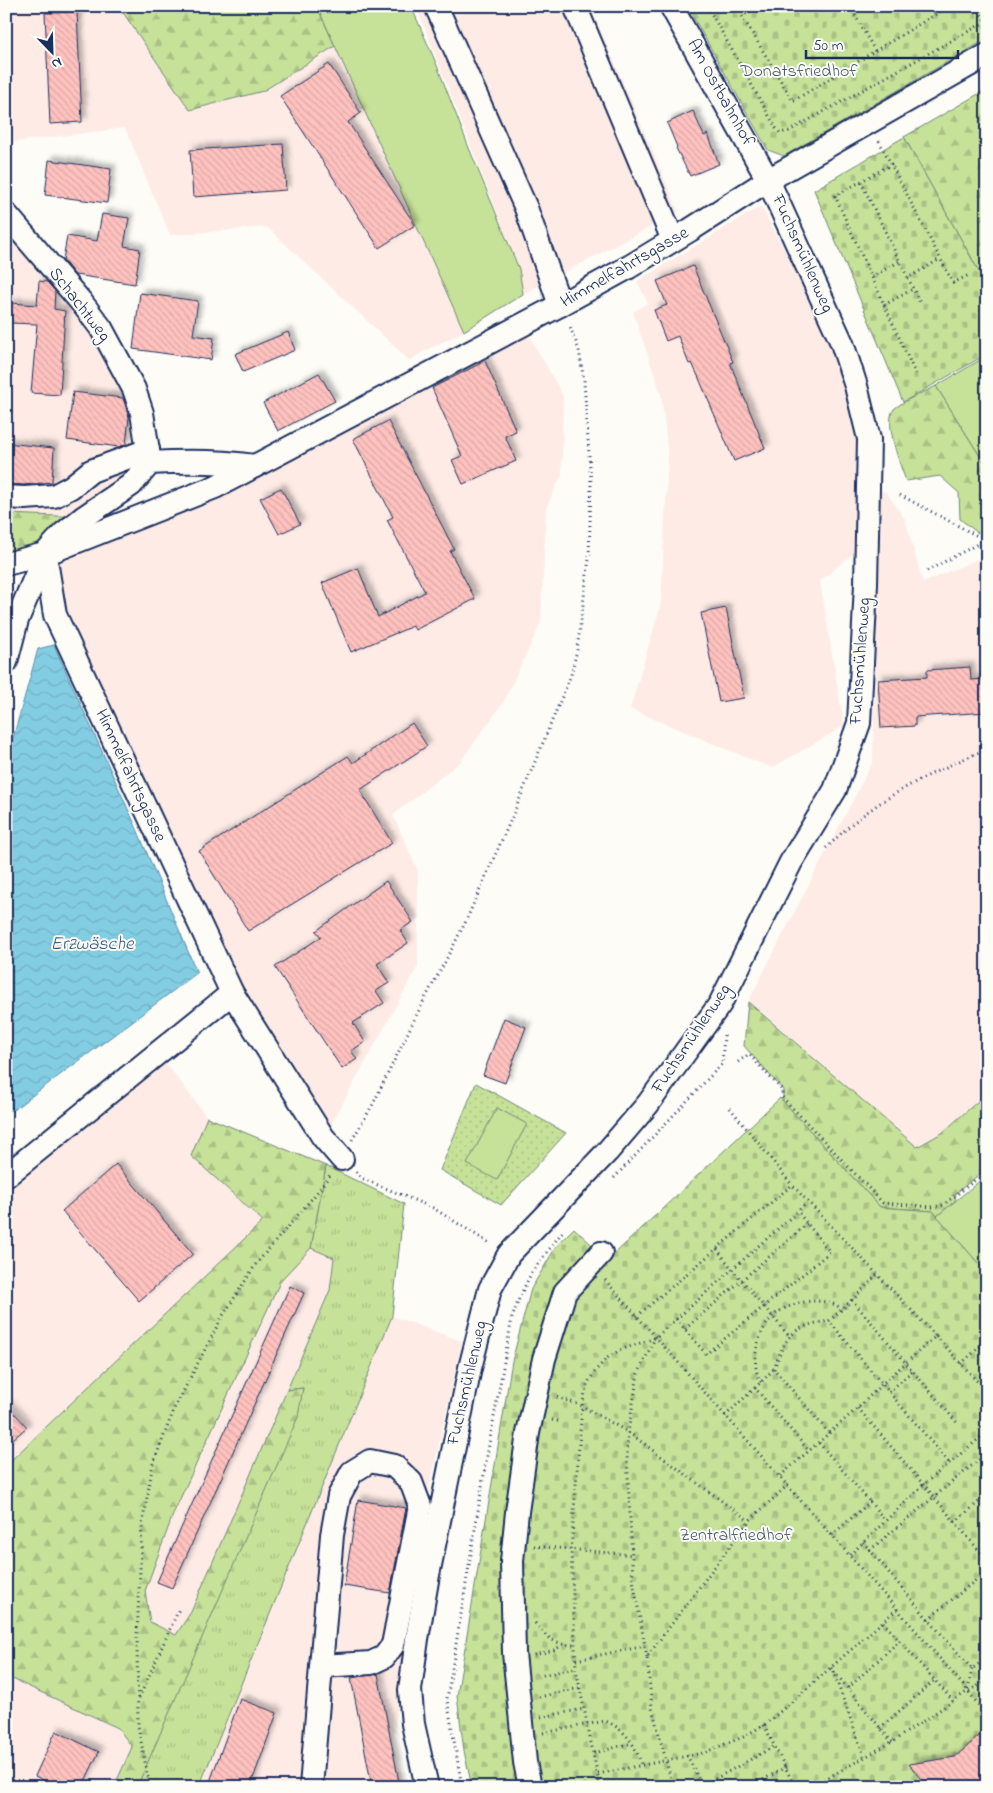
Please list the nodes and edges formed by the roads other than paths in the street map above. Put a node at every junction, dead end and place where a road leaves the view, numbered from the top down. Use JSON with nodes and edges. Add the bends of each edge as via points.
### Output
{"nodes":[{"id":1,"x":436,"y":6,"type":"edge"},
{"id":2,"x":575,"y":6,"type":"edge"},
{"id":3,"x":671,"y":6,"type":"edge"},
{"id":4,"x":987,"y":55,"type":"edge"},
{"id":5,"x":768,"y":180,"type":"junction"},
{"id":6,"x":6,"y":214,"type":"edge"},
{"id":7,"x":673,"y":240,"type":"junction"},
{"id":8,"x":560,"y":305,"type":"junction"},
{"id":9,"x":149,"y":456,"type":"junction"},
{"id":10,"x":255,"y":466,"type":"junction"},
{"id":11,"x":6,"y":497,"type":"edge"},
{"id":12,"x":45,"y":554,"type":"junction"},
{"id":13,"x":6,"y":564,"type":"edge"},
{"id":14,"x":6,"y":662,"type":"edge"},
{"id":15,"x":232,"y":993,"type":"junction"},
{"id":16,"x":342,"y":1159,"type":"road end"},
{"id":17,"x":6,"y":1176,"type":"edge"},
{"id":18,"x":596,"y":1259,"type":"road end"},
{"id":19,"x":321,"y":1666,"type":"junction"},
{"id":20,"x":311,"y":1787,"type":"edge"},
{"id":21,"x":427,"y":1787,"type":"edge"},
{"id":22,"x":530,"y":1787,"type":"edge"}],
"edges":[{"from":1,"to":8,"type":"street","via":[[526,208]]},
{"from":2,"to":7,"type":"street"},
{"from":3,"to":5,"type":"street","name":"Am Ostbahnhof"},
{"from":4,"to":5,"type":"street","name":"Himmelfahrtsgasse"},
{"from":5,"to":7,"type":"street","name":"Himmelfahrtsgasse"},
{"from":5,"to":21,"type":"street","name":"Fuchsmühlenweg","via":[[842,343],[869,439],[859,723],[835,790],[791,862],[720,1004],[648,1104],[607,1152],[509,1254],[490,1289],[470,1368],[428,1575],[410,1690],[413,1724]]},
{"from":6,"to":9,"type":"street","name":"Schachtweg","via":[[101,328],[134,389],[142,413]]},
{"from":7,"to":8,"type":"street","name":"Himmelfahrtsgasse"},
{"from":8,"to":10,"type":"street","name":"Himmelfahrtsgasse"},
{"from":9,"to":10,"type":"street"},
{"from":9,"to":11,"type":"street","via":[[91,471],[54,496]]},
{"from":9,"to":12,"type":"street","via":[[131,485],[64,533]]},
{"from":10,"to":12,"type":"street","name":"Himmelfahrtsgasse","via":[[215,487]]},
{"from":12,"to":13,"type":"street"},
{"from":12,"to":14,"type":"street","via":[[17,620]]},
{"from":12,"to":15,"type":"street","name":"Himmelfahrtsgasse","via":[[55,615]]},
{"from":15,"to":16,"type":"street","name":"Himmelfahrtsgasse","via":[[317,1129]]},
{"from":15,"to":17,"type":"street"},
{"from":18,"to":22,"type":"street","via":[[565,1292],[544,1359],[528,1433],[514,1543],[513,1612],[519,1700]]},
{"from":19,"to":19,"type":"street","via":[[332,1535],[339,1496],[352,1472],[370,1461],[394,1466],[411,1482],[420,1506],[393,1645],[384,1657],[371,1663]]},
{"from":19,"to":20,"type":"street"}]}
